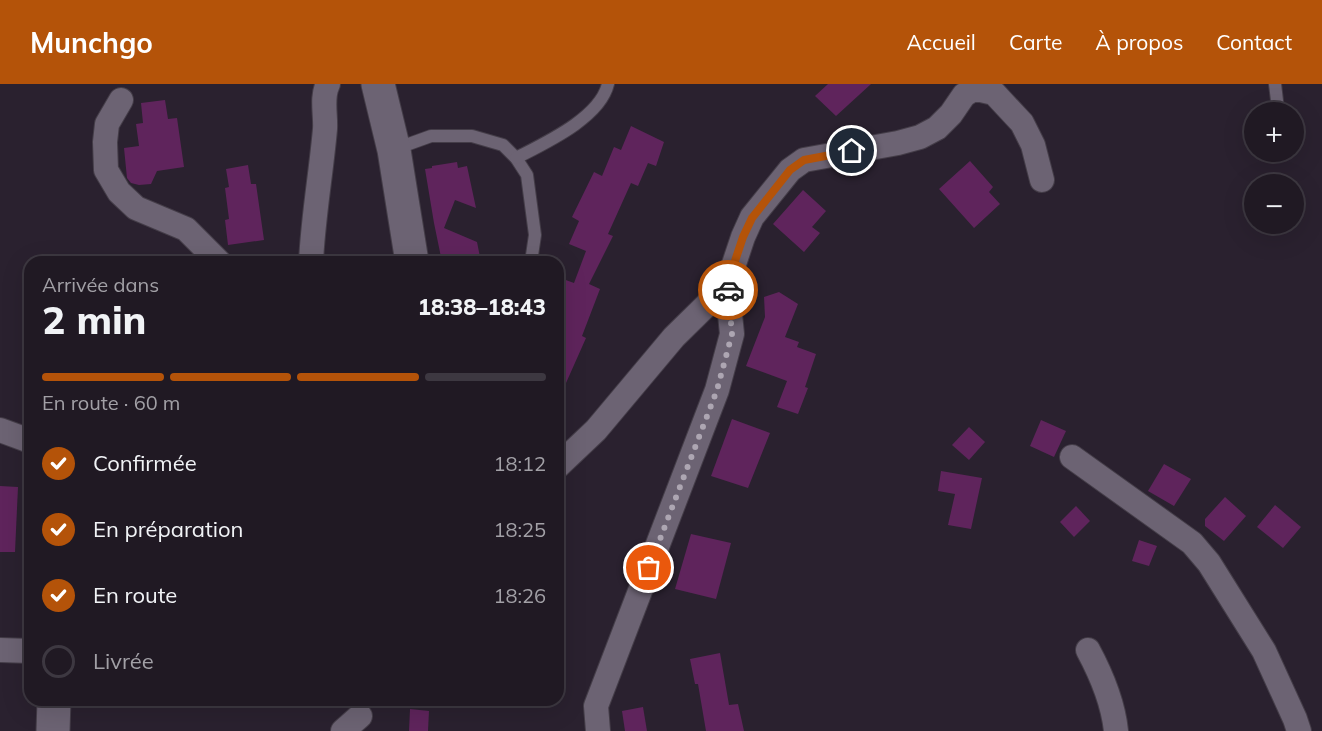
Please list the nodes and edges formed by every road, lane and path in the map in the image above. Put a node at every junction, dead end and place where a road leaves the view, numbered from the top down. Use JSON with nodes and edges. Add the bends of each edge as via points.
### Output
{"nodes":[{"id":1,"x":328,"y":84,"type":"edge"},
{"id":2,"x":378,"y":84,"type":"edge"},
{"id":3,"x":608,"y":84,"type":"edge"},
{"id":4,"x":1275,"y":84,"type":"edge"},
{"id":5,"x":121,"y":100,"type":"dead end"},
{"id":6,"x":1277,"y":102,"type":"edge"},
{"id":7,"x":394,"y":150,"type":"junction"},
{"id":8,"x":516,"y":158,"type":"junction"},
{"id":9,"x":1042,"y":180,"type":"dead end"},
{"id":10,"x":213,"y":256,"type":"edge"},
{"id":11,"x":311,"y":256,"type":"edge"},
{"id":12,"x":411,"y":256,"type":"edge"},
{"id":13,"x":532,"y":256,"type":"edge"},
{"id":14,"x":727,"y":285,"type":"junction"},
{"id":15,"x":0,"y":430,"type":"edge"},
{"id":16,"x":24,"y":439,"type":"edge"},
{"id":17,"x":1072,"y":457,"type":"dead end"},
{"id":18,"x":564,"y":460,"type":"edge"},
{"id":19,"x":0,"y":650,"type":"edge"},
{"id":20,"x":1088,"y":650,"type":"dead end"},
{"id":21,"x":24,"y":651,"type":"edge"},
{"id":22,"x":54,"y":706,"type":"edge"},
{"id":23,"x":53,"y":731,"type":"edge"},
{"id":24,"x":598,"y":731,"type":"edge"},
{"id":25,"x":1116,"y":731,"type":"edge"},
{"id":26,"x":1299,"y":731,"type":"edge"}],
"edges":[{"from":1,"to":11,"type":"street","via":[[324,90],[325,126]]},
{"from":2,"to":7,"type":"street"},
{"from":3,"to":8,"type":"lane","via":[[587,115]]},
{"from":4,"to":6,"type":"lane"},
{"from":5,"to":10,"type":"street","via":[[107,124],[106,170],[110,177],[136,208],[186,230]]},
{"from":7,"to":8,"type":"lane","via":[[431,136],[472,136],[503,145]]},
{"from":7,"to":12,"type":"street"},
{"from":8,"to":13,"type":"lane","via":[[527,175],[535,235]]},
{"from":9,"to":14,"type":"street","via":[[1022,123],[994,93],[972,90],[937,128],[920,137],[804,160],[790,170],[752,218]]},
{"from":14,"to":18,"type":"street","via":[[674,337],[596,430]]},
{"from":14,"to":24,"type":"street","via":[[732,334],[717,390],[596,706]]},
{"from":15,"to":16,"type":"street"},
{"from":17,"to":26,"type":"street","via":[[1192,543],[1209,563],[1263,651]]},
{"from":19,"to":21,"type":"street"},
{"from":20,"to":25,"type":"street","via":[[1100,672]]},
{"from":22,"to":23,"type":"street"}]}
